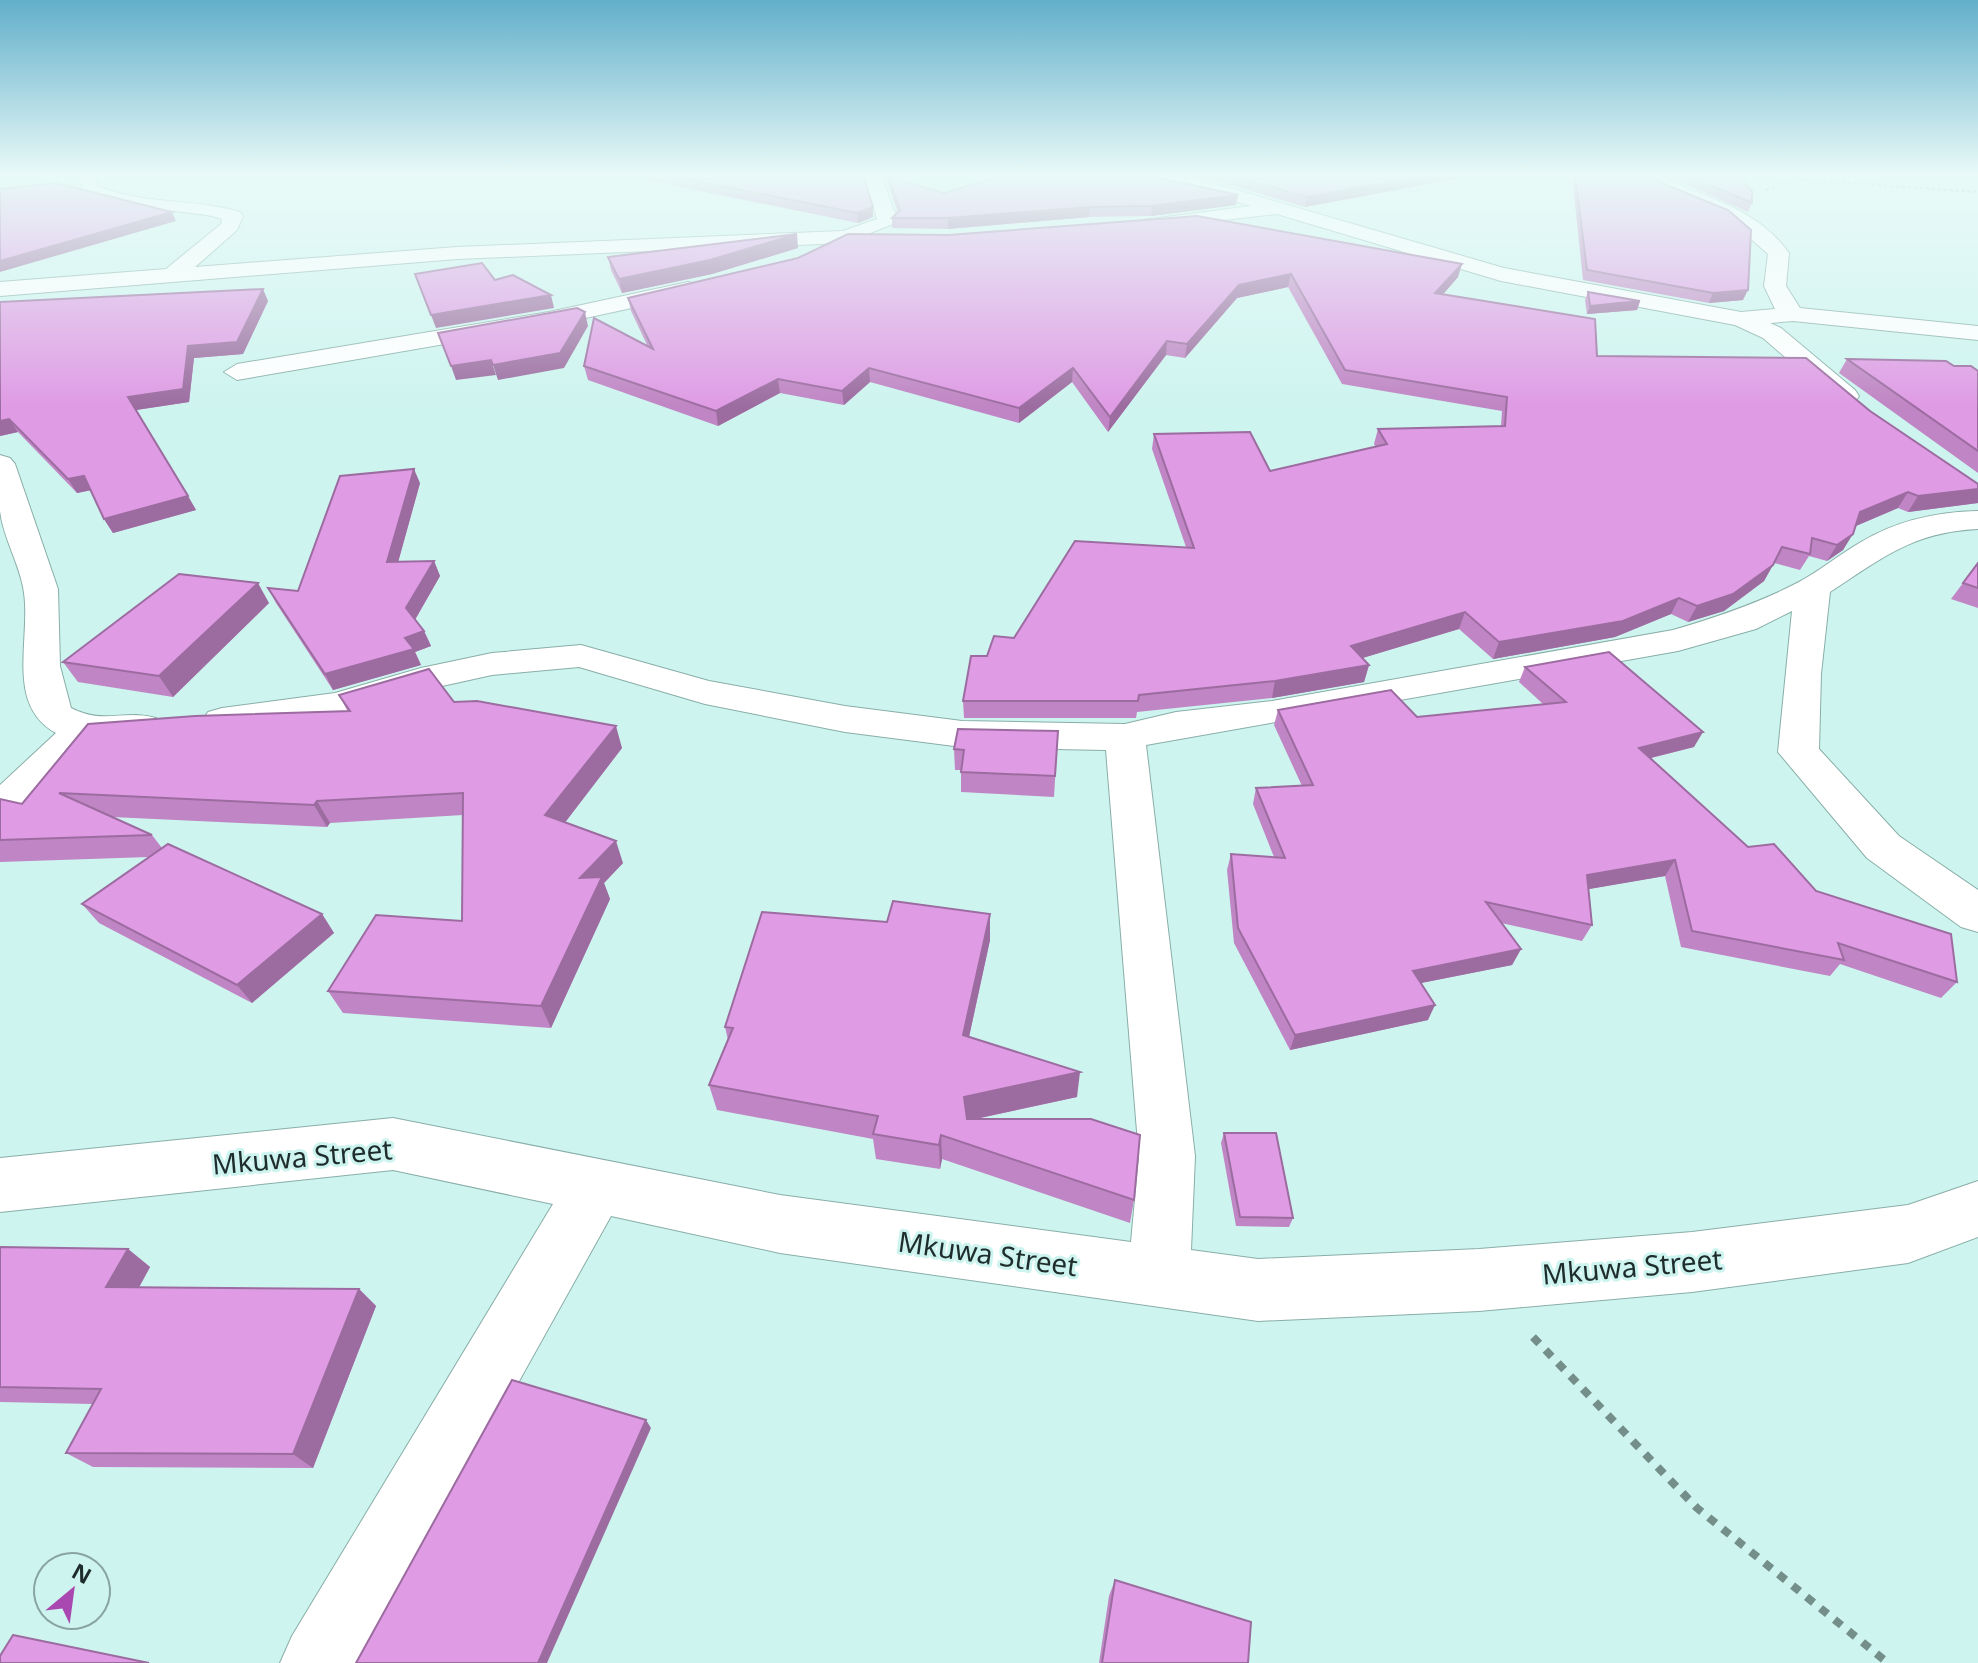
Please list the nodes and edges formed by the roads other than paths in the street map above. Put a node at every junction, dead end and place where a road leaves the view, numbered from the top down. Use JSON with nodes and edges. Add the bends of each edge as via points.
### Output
{"nodes":[{"id":1,"x":199,"y":253,"type":"edge"},
{"id":2,"x":467,"y":253,"type":"edge"},
{"id":3,"x":813,"y":253,"type":"edge"},
{"id":4,"x":1429,"y":253,"type":"edge"},
{"id":5,"x":1779,"y":253,"type":"edge"},
{"id":6,"x":791,"y":263,"type":"edge"},
{"id":7,"x":174,"y":274,"type":"junction"},
{"id":8,"x":715,"y":283,"type":"edge"},
{"id":9,"x":0,"y":289,"type":"edge"},
{"id":10,"x":1793,"y":314,"type":"junction"},
{"id":11,"x":1741,"y":319,"type":"junction"},
{"id":12,"x":1978,"y":333,"type":"edge"},
{"id":13,"x":237,"y":372,"type":"dead end"},
{"id":14,"x":1861,"y":408,"type":"edge"},
{"id":15,"x":0,"y":464,"type":"edge"},
{"id":16,"x":1978,"y":520,"type":"edge"},
{"id":17,"x":1813,"y":588,"type":"junction"},
{"id":18,"x":83,"y":731,"type":"junction"},
{"id":19,"x":1125,"y":737,"type":"junction"},
{"id":20,"x":0,"y":810,"type":"edge"},
{"id":21,"x":1978,"y":914,"type":"edge"},
{"id":22,"x":0,"y":1185,"type":"edge"},
{"id":23,"x":596,"y":1187,"type":"junction"},
{"id":24,"x":1978,"y":1209,"type":"edge"},
{"id":25,"x":1159,"y":1277,"type":"junction"},
{"id":26,"x":319,"y":1663,"type":"edge"}],
"edges":[{"from":1,"to":7,"type":"street"},
{"from":2,"to":7,"type":"street"},
{"from":3,"to":6,"type":"street"},
{"from":4,"to":11,"type":"street","via":[[1501,274]]},
{"from":5,"to":10,"type":"street","via":[[1772,283],[1777,299]]},
{"from":7,"to":9,"type":"street"},
{"from":8,"to":13,"type":"street","via":[[549,319]]},
{"from":10,"to":11,"type":"street"},
{"from":10,"to":12,"type":"street"},
{"from":11,"to":14,"type":"street","via":[[1772,333]]},
{"from":15,"to":18,"type":"street","via":[[41,589],[41,666],[53,715]]},
{"from":16,"to":17,"type":"street","via":[[1940,520],[1894,534]]},
{"from":17,"to":19,"type":"street","via":[[1743,621],[1678,640]]},
{"from":17,"to":21,"type":"street","via":[[1798,752],[1883,847]]},
{"from":18,"to":19,"type":"street","via":[[338,705],[492,664],[581,656],[705,692],[845,719],[962,734]]},
{"from":18,"to":20,"type":"street"},
{"from":19,"to":25,"type":"street","via":[[1167,1156]]},
{"from":22,"to":23,"type":"street","name":"Mkuwa Street","via":[[393,1144]]},
{"from":23,"to":25,"type":"street","name":"Mkuwa Street","via":[[780,1224]]},
{"from":23,"to":26,"type":"street"},
{"from":24,"to":25,"type":"street","name":"Mkuwa Street","via":[[1908,1234],[1692,1262],[1479,1280],[1258,1290]]}]}
